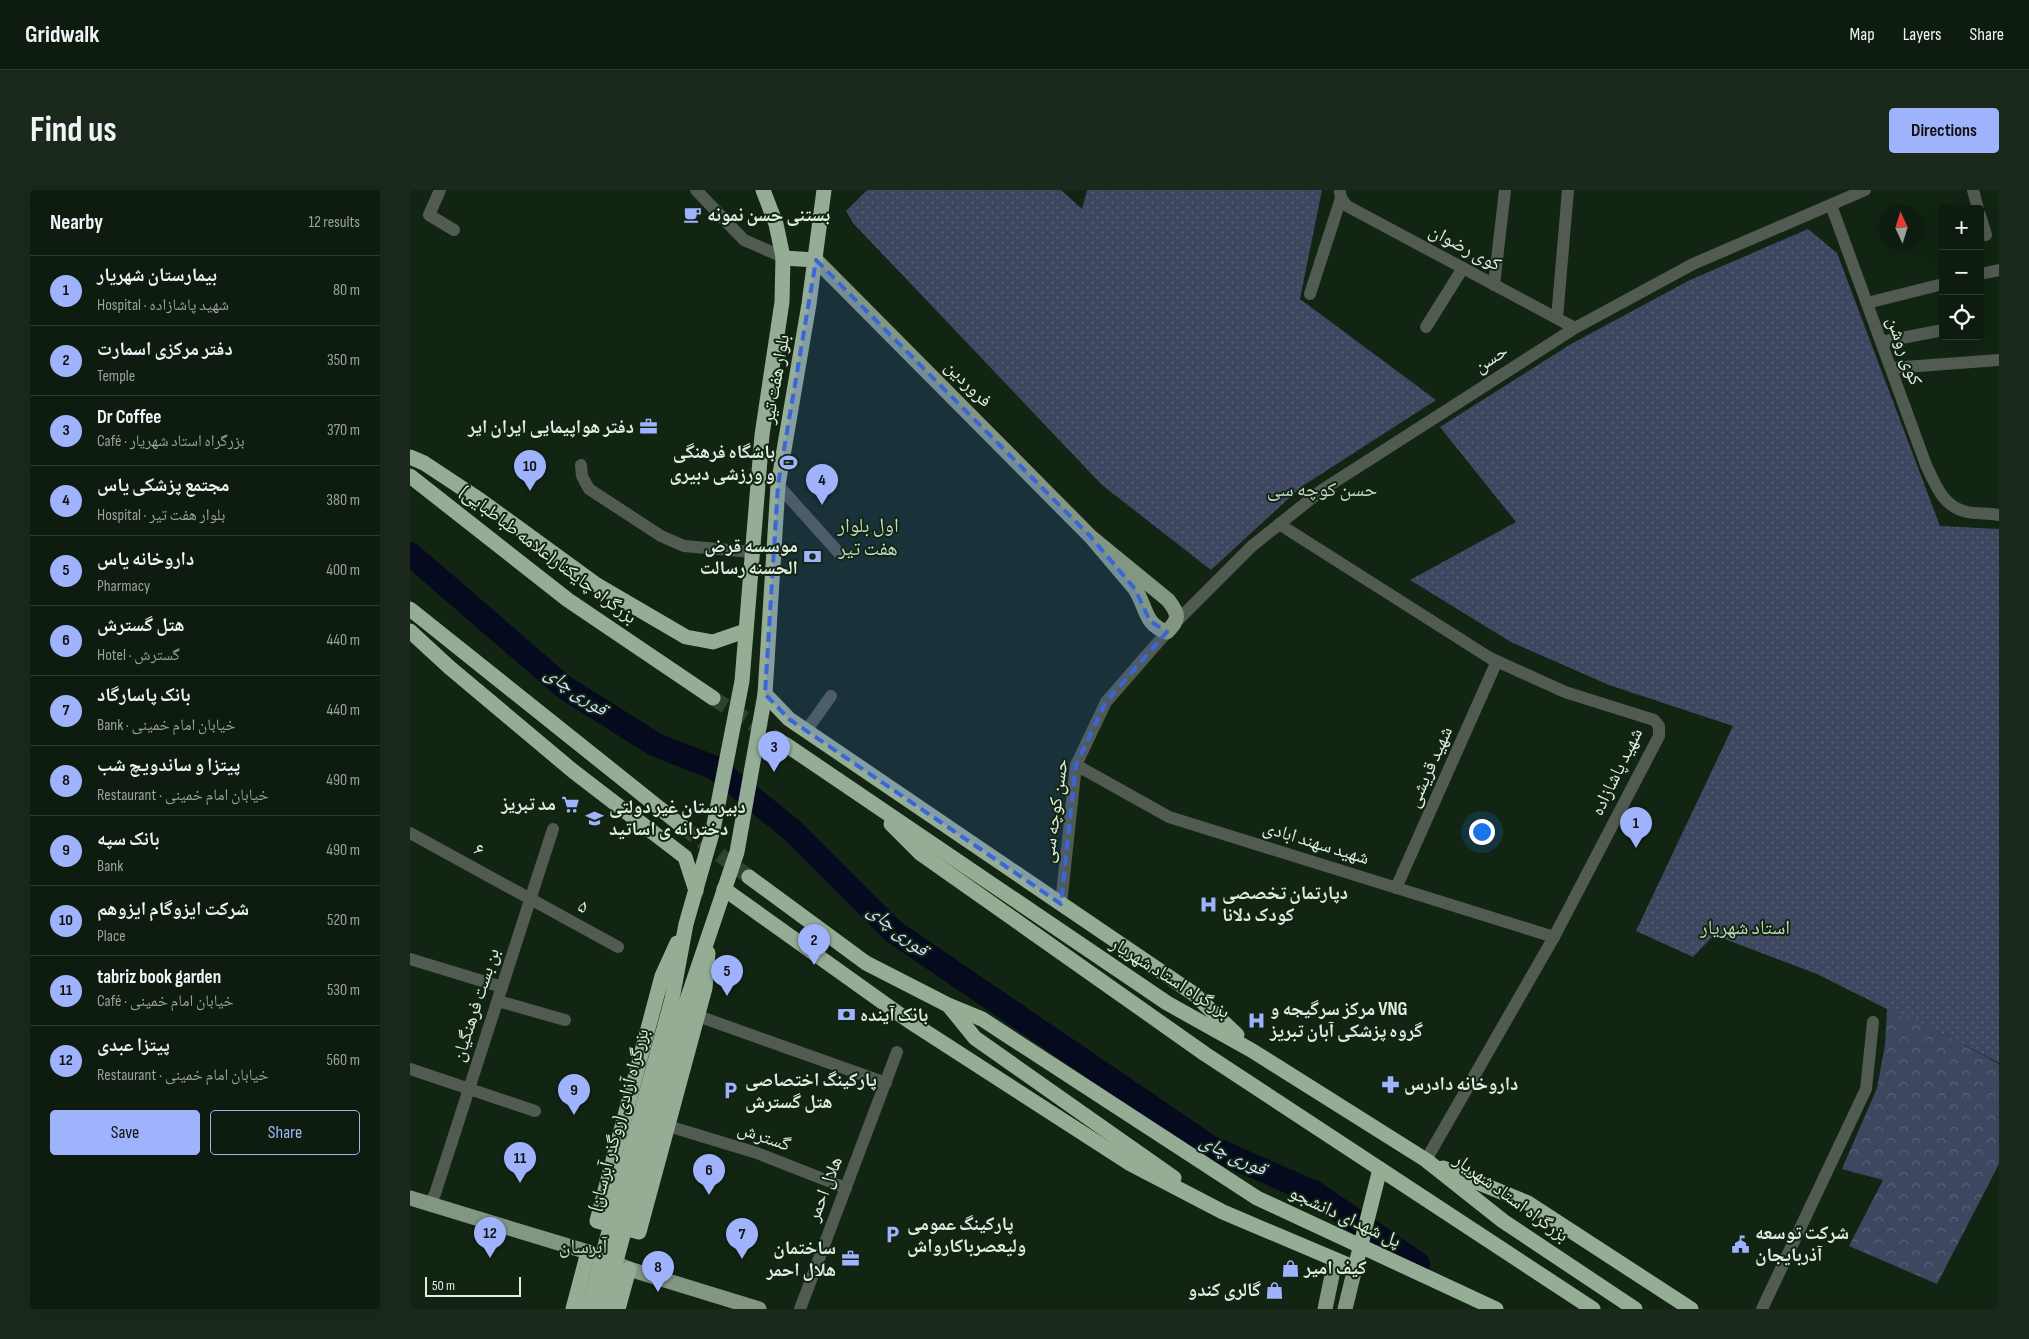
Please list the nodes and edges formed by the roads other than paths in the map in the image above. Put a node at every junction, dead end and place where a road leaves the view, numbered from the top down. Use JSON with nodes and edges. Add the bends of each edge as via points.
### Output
{"nodes":[{"id":1,"x":440,"y":190,"type":"edge"},
{"id":2,"x":696,"y":190,"type":"edge"},
{"id":3,"x":764,"y":190,"type":"edge"},
{"id":4,"x":824,"y":190,"type":"edge"},
{"id":5,"x":1505,"y":190,"type":"edge"},
{"id":6,"x":1568,"y":190,"type":"edge"},
{"id":7,"x":1865,"y":190,"type":"edge"},
{"id":8,"x":1973,"y":190,"type":"edge"},
{"id":9,"x":1340,"y":194,"type":"edge"},
{"id":10,"x":1831,"y":205,"type":"junction"},
{"id":11,"x":1977,"y":205,"type":"edge"},
{"id":12,"x":1984,"y":229,"type":"edge"},
{"id":13,"x":454,"y":230,"type":"dead end"},
{"id":14,"x":1986,"y":235,"type":"dead end"},
{"id":15,"x":783,"y":258,"type":"junction"},
{"id":16,"x":816,"y":260,"type":"junction"},
{"id":17,"x":1463,"y":268,"type":"junction"},
{"id":18,"x":1999,"y":270,"type":"edge"},
{"id":19,"x":1984,"y":273,"type":"edge"},
{"id":20,"x":1494,"y":285,"type":"junction"},
{"id":21,"x":1939,"y":285,"type":"edge"},
{"id":22,"x":1310,"y":294,"type":"dead end"},
{"id":23,"x":1867,"y":303,"type":"junction"},
{"id":24,"x":1557,"y":318,"type":"junction"},
{"id":25,"x":1426,"y":327,"type":"dead end"},
{"id":26,"x":1575,"y":328,"type":"junction"},
{"id":27,"x":1939,"y":331,"type":"edge"},
{"id":28,"x":1881,"y":342,"type":"junction"},
{"id":29,"x":1999,"y":360,"type":"edge"},
{"id":30,"x":1891,"y":368,"type":"junction"},
{"id":31,"x":410,"y":457,"type":"edge"},
{"id":32,"x":581,"y":465,"type":"dead end"},
{"id":33,"x":410,"y":476,"type":"edge"},
{"id":34,"x":778,"y":485,"type":"junction"},
{"id":35,"x":1999,"y":514,"type":"edge"},
{"id":36,"x":1279,"y":524,"type":"junction"},
{"id":37,"x":752,"y":552,"type":"junction"},
{"id":38,"x":839,"y":553,"type":"dead end"},
{"id":39,"x":1146,"y":592,"type":"junction"},
{"id":40,"x":410,"y":609,"type":"edge"},
{"id":41,"x":1172,"y":627,"type":"junction"},
{"id":42,"x":410,"y":631,"type":"edge"},
{"id":43,"x":745,"y":631,"type":"junction"},
{"id":44,"x":1497,"y":661,"type":"junction"},
{"id":45,"x":765,"y":694,"type":"junction"},
{"id":46,"x":832,"y":696,"type":"dead end"},
{"id":47,"x":713,"y":698,"type":"tunnel mouth"},
{"id":48,"x":806,"y":731,"type":"junction"},
{"id":49,"x":785,"y":744,"type":"tunnel mouth"},
{"id":50,"x":1076,"y":765,"type":"junction"},
{"id":51,"x":867,"y":800,"type":"junction"},
{"id":52,"x":683,"y":827,"type":"tunnel mouth"},
{"id":53,"x":553,"y":828,"type":"dead end"},
{"id":54,"x":410,"y":833,"type":"edge"},
{"id":55,"x":749,"y":877,"type":"tunnel mouth"},
{"id":56,"x":1396,"y":888,"type":"junction"},
{"id":57,"x":724,"y":889,"type":"junction"},
{"id":58,"x":696,"y":891,"type":"junction"},
{"id":59,"x":531,"y":899,"type":"junction"},
{"id":60,"x":1061,"y":904,"type":"junction"},
{"id":61,"x":686,"y":924,"type":"junction"},
{"id":62,"x":710,"y":932,"type":"junction"},
{"id":63,"x":1554,"y":937,"type":"junction"},
{"id":64,"x":618,"y":947,"type":"dead end"},
{"id":65,"x":410,"y":959,"type":"edge"},
{"id":66,"x":502,"y":987,"type":"junction"},
{"id":67,"x":498,"y":1001,"type":"junction"},
{"id":68,"x":679,"y":1001,"type":"junction"},
{"id":69,"x":948,"y":1005,"type":"junction"},
{"id":70,"x":698,"y":1016,"type":"junction"},
{"id":71,"x":565,"y":1020,"type":"dead end"},
{"id":72,"x":1873,"y":1022,"type":"dead end"},
{"id":73,"x":1251,"y":1050,"type":"junction"},
{"id":74,"x":897,"y":1052,"type":"dead end"},
{"id":75,"x":410,"y":1069,"type":"edge"},
{"id":76,"x":886,"y":1082,"type":"junction"},
{"id":77,"x":469,"y":1089,"type":"junction"},
{"id":78,"x":535,"y":1111,"type":"dead end"},
{"id":79,"x":668,"y":1126,"type":"junction"},
{"id":80,"x":614,"y":1157,"type":"junction"},
{"id":81,"x":1426,"y":1160,"type":"junction"},
{"id":82,"x":1380,"y":1170,"type":"junction"},
{"id":83,"x":655,"y":1172,"type":"junction"},
{"id":84,"x":846,"y":1188,"type":"junction"},
{"id":85,"x":410,"y":1198,"type":"edge"},
{"id":86,"x":432,"y":1199,"type":"junction"},
{"id":87,"x":1223,"y":1212,"type":"junction"},
{"id":88,"x":588,"y":1252,"type":"junction"},
{"id":89,"x":1335,"y":1261,"type":"junction"},
{"id":90,"x":1355,"y":1268,"type":"junction"},
{"id":91,"x":629,"y":1269,"type":"junction"},
{"id":92,"x":573,"y":1309,"type":"edge"},
{"id":93,"x":588,"y":1309,"type":"edge"},
{"id":94,"x":603,"y":1309,"type":"edge"},
{"id":95,"x":618,"y":1309,"type":"edge"},
{"id":96,"x":759,"y":1309,"type":"edge"},
{"id":97,"x":800,"y":1309,"type":"edge"},
{"id":98,"x":1325,"y":1309,"type":"edge"},
{"id":99,"x":1345,"y":1309,"type":"edge"},
{"id":100,"x":1496,"y":1309,"type":"edge"},
{"id":101,"x":1592,"y":1309,"type":"edge"},
{"id":102,"x":1635,"y":1309,"type":"edge"},
{"id":103,"x":1691,"y":1309,"type":"edge"},
{"id":104,"x":1762,"y":1309,"type":"edge"}],
"edges":[{"from":1,"to":13,"type":"street","via":[[429,214]]},
{"from":2,"to":15,"type":"street","via":[[744,240]]},
{"from":3,"to":15,"type":"highway","name":"بلوار هفت تیر"},
{"from":4,"to":16,"type":"highway","name":"بلوار هفت تیر"},
{"from":5,"to":20,"type":"street"},
{"from":6,"to":24,"type":"street"},
{"from":7,"to":10,"type":"street","name":"حسن"},
{"from":8,"to":11,"type":"street"},
{"from":9,"to":17,"type":"street","name":"کوی رضوان","via":[[1347,206]]},
{"from":9,"to":22,"type":"street"},
{"from":10,"to":23,"type":"street","name":"کوی روشن"},
{"from":10,"to":26,"type":"street","name":"حسن","via":[[1693,264]]},
{"from":12,"to":14,"type":"street"},
{"from":15,"to":16,"type":"highway"},
{"from":15,"to":37,"type":"highway","name":"بلوار هفت تیر","via":[[782,302],[762,435]]},
{"from":16,"to":34,"type":"highway","name":"بلوار هفت تیر"},
{"from":16,"to":39,"type":"main road","name":"فروردین"},
{"from":17,"to":20,"type":"street","name":"کوی رضوان"},
{"from":17,"to":25,"type":"street"},
{"from":18,"to":19,"type":"street"},
{"from":20,"to":24,"type":"street","name":"کوی رضوان"},
{"from":21,"to":23,"type":"street"},
{"from":23,"to":28,"type":"street","name":"کوی روشن"},
{"from":24,"to":26,"type":"street","name":"کوی رضوان"},
{"from":26,"to":36,"type":"street","name":"حسن","via":[[1322,490]]},
{"from":27,"to":28,"type":"street"},
{"from":28,"to":30,"type":"street","name":"کوی روشن"},
{"from":29,"to":30,"type":"street"},
{"from":30,"to":35,"type":"street","name":"کوی روشن","via":[[1926,465],[1941,496],[1965,511]]},
{"from":31,"to":43,"type":"highway","via":[[480,500],[597,585],[686,637],[713,642]]},
{"from":32,"to":37,"type":"street","via":[[582,476],[589,489],[661,536],[684,546]]},
{"from":33,"to":47,"type":"highway","name":"بزرگراه چایکنار(علامه طباطبایی)","via":[[568,600]]},
{"from":34,"to":38,"type":"street"},
{"from":34,"to":45,"type":"highway","name":"بلوار هفت تیر"},
{"from":36,"to":41,"type":"street","name":"حسن","via":[[1252,546]]},
{"from":36,"to":44,"type":"street","name":"شهید پاشازاده"},
{"from":37,"to":43,"type":"highway","name":"بلوار هفت تیر"},
{"from":39,"to":41,"type":"main road","name":"فروردین","via":[[1168,600],[1174,608],[1177,614]]},
{"from":39,"to":41,"type":"main road","via":[[1150,621],[1158,629]]},
{"from":40,"to":52,"type":"highway"},
{"from":41,"to":50,"type":"street","name":"حسن کوچه سی","via":[[1106,702]]},
{"from":42,"to":58,"type":"highway","via":[[573,771],[685,857]]},
{"from":43,"to":58,"type":"highway","name":"بلوار هفت تیر","via":[[742,681],[713,830]]},
{"from":44,"to":56,"type":"street","name":"شهید قریشی"},
{"from":44,"to":63,"type":"street","name":"شهید پاشازاده","via":[[1565,692],[1654,720],[1659,726],[1660,736]]},
{"from":45,"to":48,"type":"highway"},
{"from":45,"to":57,"type":"highway","name":"بلوار هفت تیر","via":[[737,852]]},
{"from":46,"to":48,"type":"street"},
{"from":48,"to":60,"type":"highway"},
{"from":49,"to":51,"type":"highway","name":"بزرگراه استاد شهریار"},
{"from":50,"to":56,"type":"street","name":"شهید سهند ابادی","via":[[1169,817]]},
{"from":50,"to":60,"type":"street","name":"حسن کوچه سی"},
{"from":51,"to":73,"type":"highway","name":"بزرگراه استاد شهریار","via":[[1167,1003]]},
{"from":51,"to":82,"type":"highway","via":[[920,853],[1197,1048]]},
{"from":53,"to":59,"type":"street","name":"بن بست فرهنگیان"},
{"from":54,"to":59,"type":"street","name":"۶"},
{"from":55,"to":69,"type":"highway","name":"پل شهدای دانشجو","via":[[866,963]]},
{"from":56,"to":63,"type":"street","name":"شهید سهند ابادی"},
{"from":57,"to":62,"type":"highway","name":"بلوار هفت تیر"},
{"from":57,"to":87,"type":"highway","via":[[908,1021],[1129,1163]]},
{"from":58,"to":61,"type":"highway","name":"بلوار هفت تیر"},
{"from":59,"to":64,"type":"street","name":"۵"},
{"from":59,"to":66,"type":"street","name":"بن بست فرهنگیان"},
{"from":60,"to":73,"type":"highway","via":[[1194,994]]},
{"from":61,"to":68,"type":"highway"},
{"from":61,"to":80,"type":"highway","via":[[662,976]]},
{"from":62,"to":68,"type":"highway"},
{"from":62,"to":70,"type":"highway","via":[[705,988]]},
{"from":63,"to":81,"type":"street","name":"شهید پاشازاده"},
{"from":65,"to":66,"type":"street"},
{"from":66,"to":67,"type":"street","name":"بن بست فرهنگیان"},
{"from":67,"to":71,"type":"street"},
{"from":67,"to":77,"type":"street","name":"بن بست فرهنگیان"},
{"from":68,"to":93,"type":"highway","name":"بزرگراه آزادی (روگذر آبرسان)"},
{"from":68,"to":94,"type":"highway","name":"بزرگراه آزادی (روگذر آبرسان)"},
{"from":69,"to":87,"type":"highway","via":[[975,1038]]},
{"from":69,"to":100,"type":"highway","name":"پل شهدای دانشجو","via":[[982,1019],[1257,1198]]},
{"from":70,"to":76,"type":"street"},
{"from":70,"to":79,"type":"highway"},
{"from":72,"to":104,"type":"street","via":[[1866,1089]]},
{"from":73,"to":81,"type":"highway","name":"بزرگراه استاد شهریار"},
{"from":74,"to":76,"type":"street","name":"هلال احمر"},
{"from":75,"to":77,"type":"street"},
{"from":76,"to":84,"type":"street","name":"هلال احمر"},
{"from":77,"to":78,"type":"street"},
{"from":77,"to":86,"type":"street","name":"بن بست فرهنگیان"},
{"from":79,"to":83,"type":"highway"},
{"from":79,"to":84,"type":"street","name":"گسترش","via":[[757,1153]]},
{"from":80,"to":83,"type":"highway","via":[[616,1172],[628,1179],[646,1183]]},
{"from":80,"to":83,"type":"highway","via":[[596,1221],[639,1232]]},
{"from":81,"to":102,"type":"highway","name":"بزرگراه استاد شهریار","via":[[1503,1221]]},
{"from":81,"to":103,"type":"highway","via":[[1528,1203]]},
{"from":82,"to":90,"type":"highway"},
{"from":82,"to":101,"type":"highway"},
{"from":84,"to":97,"type":"street","name":"هلال احمر"},
{"from":85,"to":86,"type":"main road"},
{"from":86,"to":88,"type":"main road"},
{"from":87,"to":89,"type":"highway"},
{"from":88,"to":91,"type":"main road"},
{"from":88,"to":92,"type":"highway"},
{"from":89,"to":90,"type":"highway"},
{"from":89,"to":98,"type":"main road"},
{"from":90,"to":99,"type":"main road"},
{"from":91,"to":95,"type":"highway"},
{"from":91,"to":96,"type":"main road"}]}
